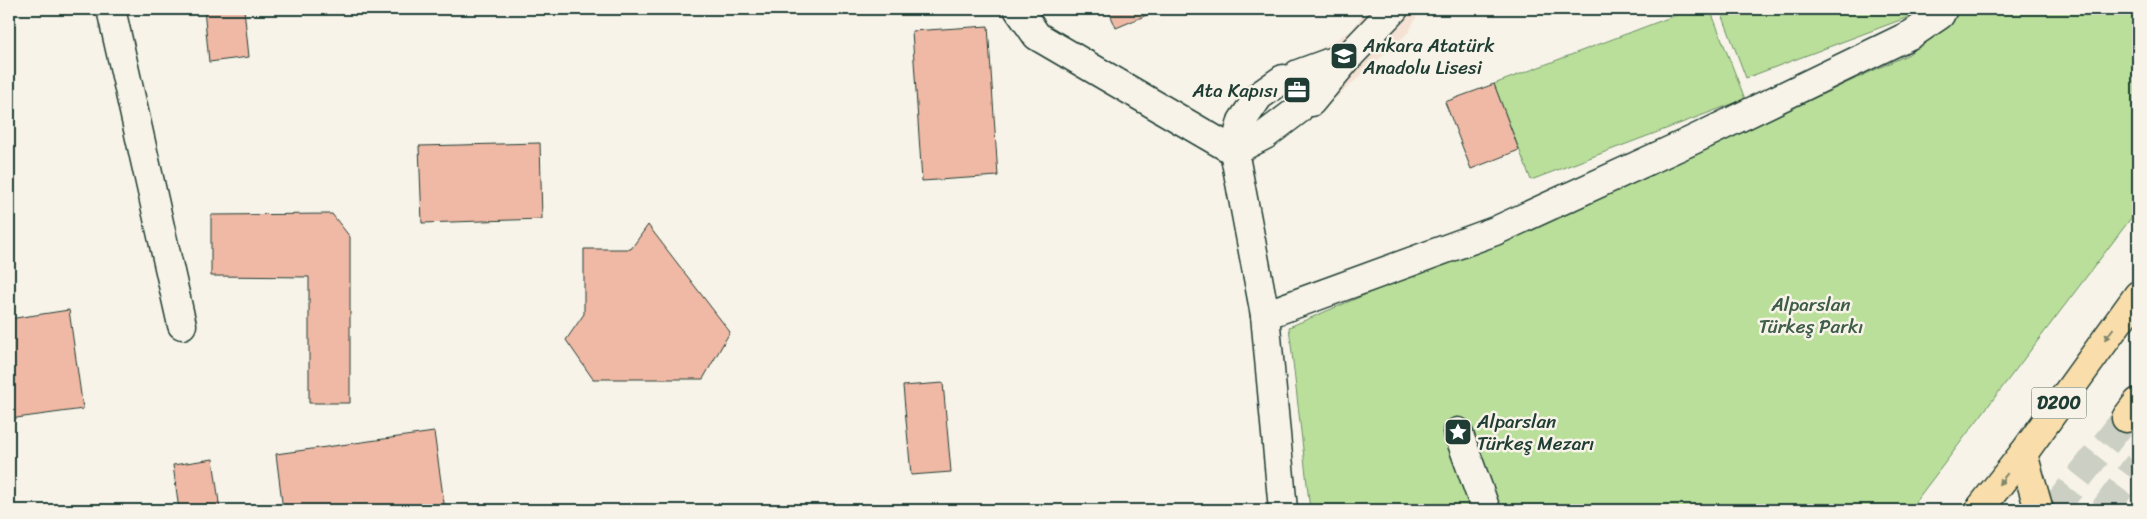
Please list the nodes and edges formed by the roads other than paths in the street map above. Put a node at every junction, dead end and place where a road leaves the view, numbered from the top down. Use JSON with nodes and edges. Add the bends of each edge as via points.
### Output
{"nodes":[{"id":1,"x":110,"y":9,"type":"edge"},
{"id":2,"x":1018,"y":9,"type":"edge"},
{"id":3,"x":1394,"y":9,"type":"edge"},
{"id":4,"x":1943,"y":9,"type":"edge"},
{"id":5,"x":1350,"y":55,"type":"junction"},
{"id":6,"x":1234,"y":151,"type":"junction"},
{"id":7,"x":2138,"y":295,"type":"edge"},
{"id":8,"x":1264,"y":315,"type":"junction"},
{"id":9,"x":182,"y":325,"type":"dead end"},
{"id":10,"x":1458,"y":432,"type":"dead end"},
{"id":11,"x":2023,"y":454,"type":"junction"},
{"id":12,"x":1283,"y":510,"type":"edge"},
{"id":13,"x":1486,"y":510,"type":"edge"},
{"id":14,"x":1979,"y":510,"type":"edge"},
{"id":15,"x":2039,"y":510,"type":"edge"}],
"edges":[{"from":1,"to":9,"type":"street"},
{"from":2,"to":6,"type":"street","via":[[1037,36]]},
{"from":3,"to":5,"type":"street"},
{"from":4,"to":8,"type":"street","via":[[1940,15],[1912,34],[1495,231]]},
{"from":5,"to":6,"type":"street","via":[[1305,106],[1265,135]]},
{"from":5,"to":6,"type":"street","via":[[1291,76],[1259,96],[1242,121]]},
{"from":6,"to":8,"type":"street"},
{"from":7,"to":11,"type":"highway","number":"D200","one_way":true},
{"from":8,"to":12,"type":"street"},
{"from":10,"to":13,"type":"street"},
{"from":11,"to":14,"type":"highway","number":"D200","one_way":true},
{"from":11,"to":15,"type":"highway"}]}
